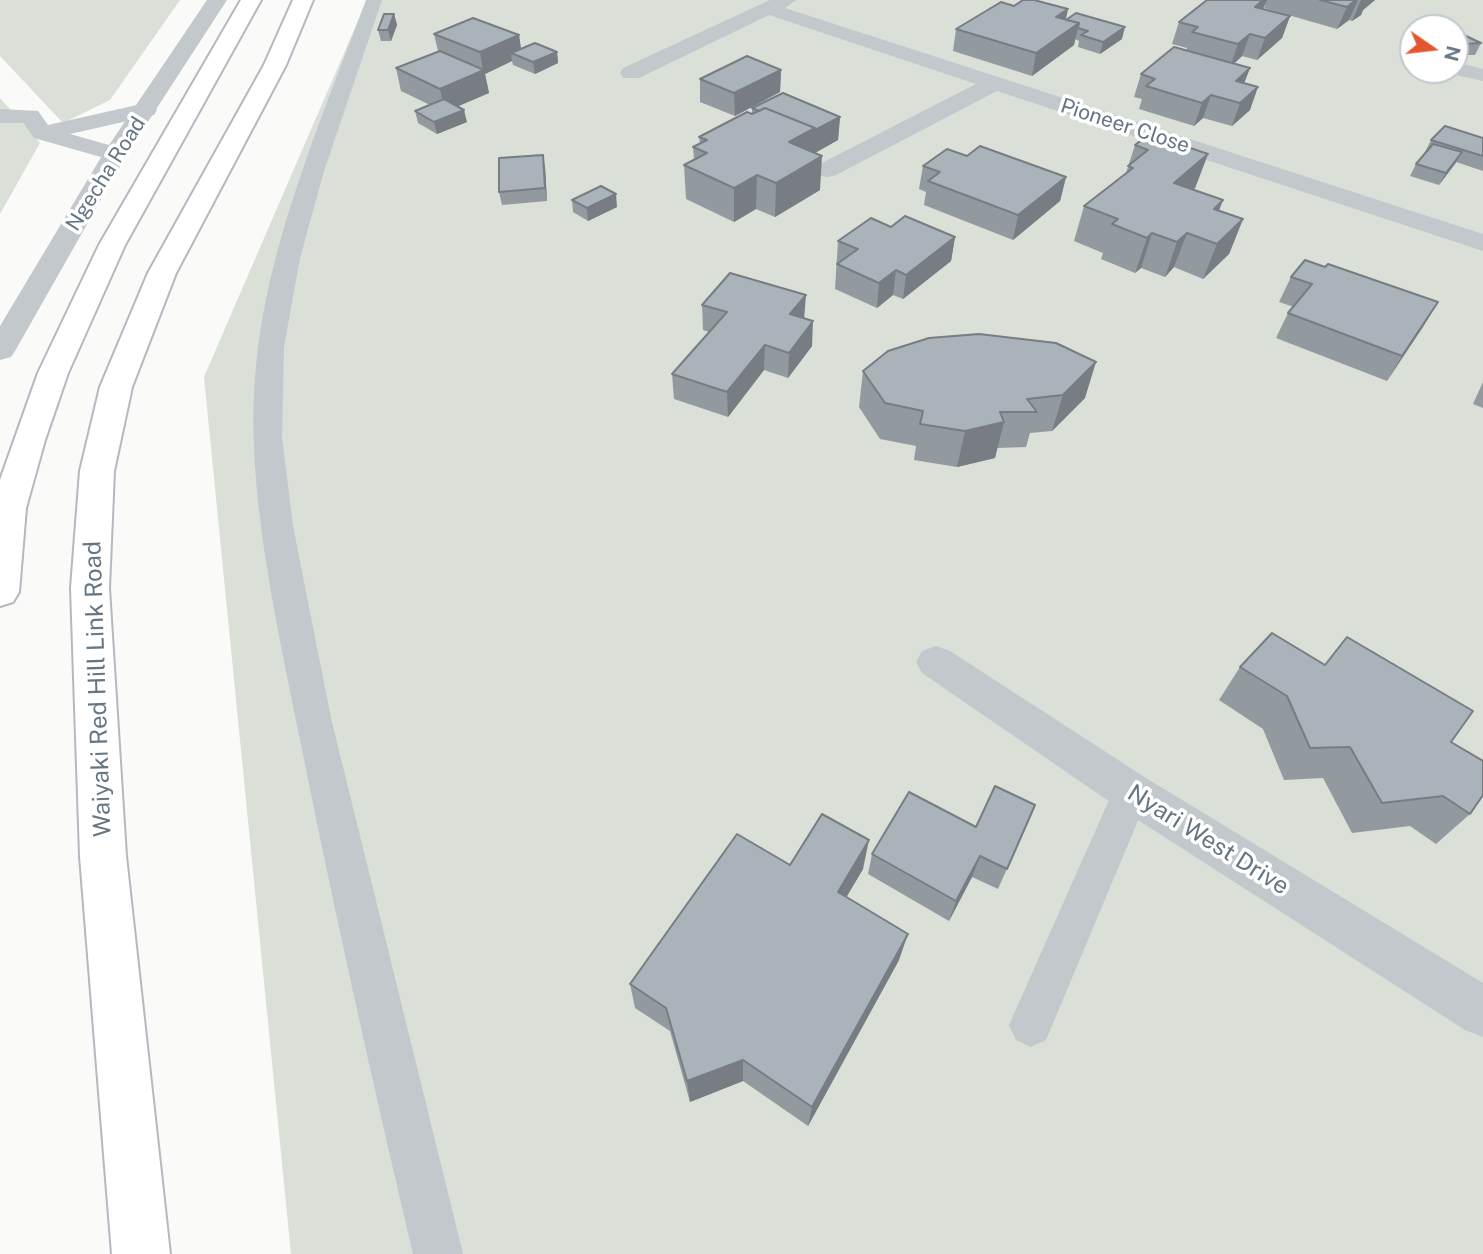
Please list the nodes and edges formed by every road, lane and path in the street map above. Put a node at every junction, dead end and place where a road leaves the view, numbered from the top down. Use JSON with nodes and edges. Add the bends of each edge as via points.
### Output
{"nodes":[{"id":1,"x":217,"y":0,"type":"edge"},
{"id":2,"x":251,"y":0,"type":"edge"},
{"id":3,"x":303,"y":0,"type":"edge"},
{"id":4,"x":374,"y":0,"type":"edge"},
{"id":5,"x":776,"y":4,"type":"edge"},
{"id":6,"x":631,"y":73,"type":"dead end"},
{"id":7,"x":995,"y":83,"type":"junction"},
{"id":8,"x":146,"y":110,"type":"junction"},
{"id":9,"x":0,"y":116,"type":"edge"},
{"id":10,"x":42,"y":133,"type":"junction"},
{"id":11,"x":115,"y":154,"type":"junction"},
{"id":12,"x":827,"y":170,"type":"dead end"},
{"id":13,"x":1483,"y":243,"type":"edge"},
{"id":14,"x":0,"y":351,"type":"edge"},
{"id":15,"x":0,"y":592,"type":"edge"},
{"id":16,"x":936,"y":663,"type":"dead end"},
{"id":17,"x":1131,"y":792,"type":"junction"},
{"id":18,"x":1483,"y":1012,"type":"edge"},
{"id":19,"x":1031,"y":1025,"type":"dead end"},
{"id":20,"x":141,"y":1254,"type":"edge"},
{"id":21,"x":438,"y":1254,"type":"edge"}],
"edges":[{"from":1,"to":8,"type":"street","name":"Ngecha Road"},
{"from":2,"to":15,"type":"main road","via":[[98,270],[44,395],[8,510]]},
{"from":3,"to":20,"type":"main road","name":"Waiyaki Red Hill Link Road","via":[[275,65],[162,272],[117,387],[97,471],[90,588],[103,856]]},
{"from":4,"to":21,"type":"lane","via":[[318,157],[290,255],[271,348],[266,434],[277,528],[304,677],[390,1064]]},
{"from":5,"to":6,"type":"street"},
{"from":5,"to":7,"type":"street","name":"Pioneer Close"},
{"from":7,"to":12,"type":"street"},
{"from":7,"to":13,"type":"street","name":"Pioneer Close"},
{"from":8,"to":10,"type":"street"},
{"from":8,"to":11,"type":"street","name":"Ngecha Road"},
{"from":9,"to":10,"type":"street","via":[[30,116]]},
{"from":10,"to":11,"type":"street"},
{"from":11,"to":14,"type":"street","name":"Ngecha Road"},
{"from":16,"to":17,"type":"street","name":"Nyari West Drive"},
{"from":17,"to":18,"type":"street","name":"Nyari West Drive"},
{"from":17,"to":19,"type":"lane"}]}
